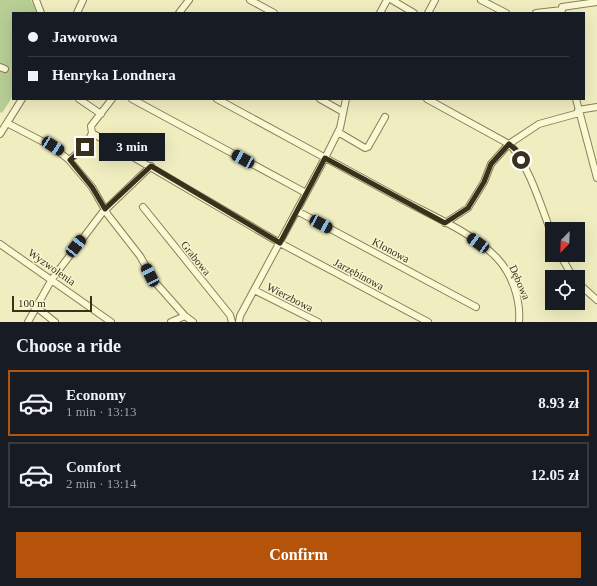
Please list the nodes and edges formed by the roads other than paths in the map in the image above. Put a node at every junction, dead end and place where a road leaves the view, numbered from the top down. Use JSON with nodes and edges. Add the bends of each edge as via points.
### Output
{"nodes":[{"id":1,"x":36,"y":0,"type":"edge"},
{"id":2,"x":83,"y":0,"type":"edge"},
{"id":3,"x":189,"y":0,"type":"edge"},
{"id":4,"x":250,"y":0,"type":"edge"},
{"id":5,"x":387,"y":0,"type":"edge"},
{"id":6,"x":392,"y":0,"type":"edge"},
{"id":7,"x":435,"y":0,"type":"edge"},
{"id":8,"x":481,"y":0,"type":"edge"},
{"id":9,"x":561,"y":0,"type":"edge"},
{"id":10,"x":597,"y":2,"type":"edge"},
{"id":11,"x":562,"y":10,"type":"edge"},
{"id":12,"x":41,"y":12,"type":"edge"},
{"id":13,"x":77,"y":12,"type":"edge"},
{"id":14,"x":180,"y":12,"type":"edge"},
{"id":15,"x":272,"y":12,"type":"edge"},
{"id":16,"x":381,"y":12,"type":"edge"},
{"id":17,"x":412,"y":12,"type":"edge"},
{"id":18,"x":429,"y":12,"type":"edge"},
{"id":19,"x":504,"y":12,"type":"edge"},
{"id":20,"x":545,"y":12,"type":"edge"},
{"id":21,"x":21,"y":100,"type":"edge"},
{"id":22,"x":80,"y":100,"type":"edge"},
{"id":23,"x":111,"y":100,"type":"edge"},
{"id":24,"x":134,"y":100,"type":"edge"},
{"id":25,"x":219,"y":100,"type":"edge"},
{"id":26,"x":322,"y":100,"type":"edge"},
{"id":27,"x":346,"y":100,"type":"edge"},
{"id":28,"x":429,"y":100,"type":"edge"},
{"id":29,"x":576,"y":100,"type":"edge"},
{"id":30,"x":597,"y":107,"type":"edge"},
{"id":31,"x":343,"y":112,"type":"junction"},
{"id":32,"x":579,"y":112,"type":"junction"},
{"id":33,"x":101,"y":114,"type":"junction"},
{"id":34,"x":385,"y":117,"type":"dead end"},
{"id":35,"x":8,"y":123,"type":"junction"},
{"id":36,"x":338,"y":132,"type":"junction"},
{"id":37,"x":92,"y":133,"type":"junction"},
{"id":38,"x":0,"y":134,"type":"edge"},
{"id":39,"x":509,"y":144,"type":"junction"},
{"id":40,"x":325,"y":158,"type":"junction"},
{"id":41,"x":70,"y":160,"type":"junction"},
{"id":42,"x":151,"y":166,"type":"junction"},
{"id":43,"x":597,"y":178,"type":"edge"},
{"id":44,"x":306,"y":193,"type":"junction"},
{"id":45,"x":143,"y":207,"type":"dead end"},
{"id":46,"x":105,"y":209,"type":"junction"},
{"id":47,"x":297,"y":211,"type":"junction"},
{"id":48,"x":547,"y":222,"type":"edge"},
{"id":49,"x":445,"y":223,"type":"junction"},
{"id":50,"x":280,"y":243,"type":"junction"},
{"id":51,"x":0,"y":244,"type":"edge"},
{"id":52,"x":52,"y":279,"type":"junction"},
{"id":53,"x":585,"y":289,"type":"edge"},
{"id":54,"x":254,"y":290,"type":"junction"},
{"id":55,"x":597,"y":300,"type":"edge"},
{"id":56,"x":36,"y":307,"type":"junction"},
{"id":57,"x":476,"y":307,"type":"dead end"},
{"id":58,"x":184,"y":316,"type":"junction"},
{"id":59,"x":239,"y":319,"type":"edge"},
{"id":60,"x":28,"y":322,"type":"edge"},
{"id":61,"x":55,"y":322,"type":"edge"},
{"id":62,"x":111,"y":322,"type":"edge"},
{"id":63,"x":171,"y":322,"type":"edge"},
{"id":64,"x":194,"y":322,"type":"edge"},
{"id":65,"x":232,"y":322,"type":"edge"},
{"id":66,"x":318,"y":322,"type":"edge"},
{"id":67,"x":428,"y":322,"type":"edge"},
{"id":68,"x":519,"y":322,"type":"edge"}],
"edges":[{"from":1,"to":12,"type":"street"},
{"from":2,"to":13,"type":"street"},
{"from":3,"to":14,"type":"street"},
{"from":4,"to":15,"type":"street"},
{"from":5,"to":16,"type":"street"},
{"from":6,"to":17,"type":"street"},
{"from":7,"to":18,"type":"street"},
{"from":8,"to":19,"type":"street"},
{"from":9,"to":11,"type":"street"},
{"from":10,"to":11,"type":"street"},
{"from":11,"to":20,"type":"street"},
{"from":21,"to":35,"type":"street"},
{"from":22,"to":33,"type":"street"},
{"from":23,"to":33,"type":"street"},
{"from":24,"to":44,"type":"street"},
{"from":25,"to":40,"type":"street","name":"Dębowa"},
{"from":26,"to":31,"type":"street"},
{"from":27,"to":31,"type":"street"},
{"from":28,"to":39,"type":"street"},
{"from":29,"to":32,"type":"street"},
{"from":30,"to":32,"type":"street"},
{"from":31,"to":36,"type":"street"},
{"from":32,"to":39,"type":"street","via":[[539,124]]},
{"from":32,"to":43,"type":"street"},
{"from":33,"to":37,"type":"street","via":[[91,126]]},
{"from":34,"to":36,"type":"street","via":[[365,148]]},
{"from":35,"to":38,"type":"street"},
{"from":35,"to":41,"type":"street","via":[[53,146]]},
{"from":36,"to":40,"type":"street"},
{"from":37,"to":41,"type":"street","via":[[85,147]]},
{"from":37,"to":42,"type":"street","name":"Jarzębinowa"},
{"from":39,"to":48,"type":"street","via":[[516,150],[526,170]]},
{"from":39,"to":49,"type":"street","via":[[491,164],[484,182],[468,208]]},
{"from":40,"to":44,"type":"street"},
{"from":40,"to":49,"type":"street","name":"Dębowa"},
{"from":41,"to":46,"type":"street","via":[[92,187]]},
{"from":42,"to":46,"type":"street"},
{"from":42,"to":50,"type":"street","name":"Jarzębinowa"},
{"from":44,"to":47,"type":"street"},
{"from":45,"to":65,"type":"street","name":"Grabowa","via":[[230,315]]},
{"from":46,"to":52,"type":"street"},
{"from":46,"to":58,"type":"street","via":[[140,256],[154,281]]},
{"from":47,"to":50,"type":"street"},
{"from":47,"to":57,"type":"street","name":"Klonowa"},
{"from":49,"to":68,"type":"street","name":"Dębowa","via":[[485,248],[504,268],[521,308]]},
{"from":50,"to":54,"type":"street"},
{"from":50,"to":67,"type":"street","name":"Jarzębinowa"},
{"from":51,"to":52,"type":"street","name":"Wyzwolenia"},
{"from":52,"to":56,"type":"street"},
{"from":52,"to":62,"type":"street","name":"Wyzwolenia"},
{"from":53,"to":55,"type":"street"},
{"from":54,"to":59,"type":"street"},
{"from":54,"to":66,"type":"street","name":"Wierzbowa"},
{"from":56,"to":60,"type":"street"},
{"from":56,"to":61,"type":"street"},
{"from":58,"to":63,"type":"street"},
{"from":58,"to":64,"type":"street"},
{"from":59,"to":65,"type":"street"}]}
